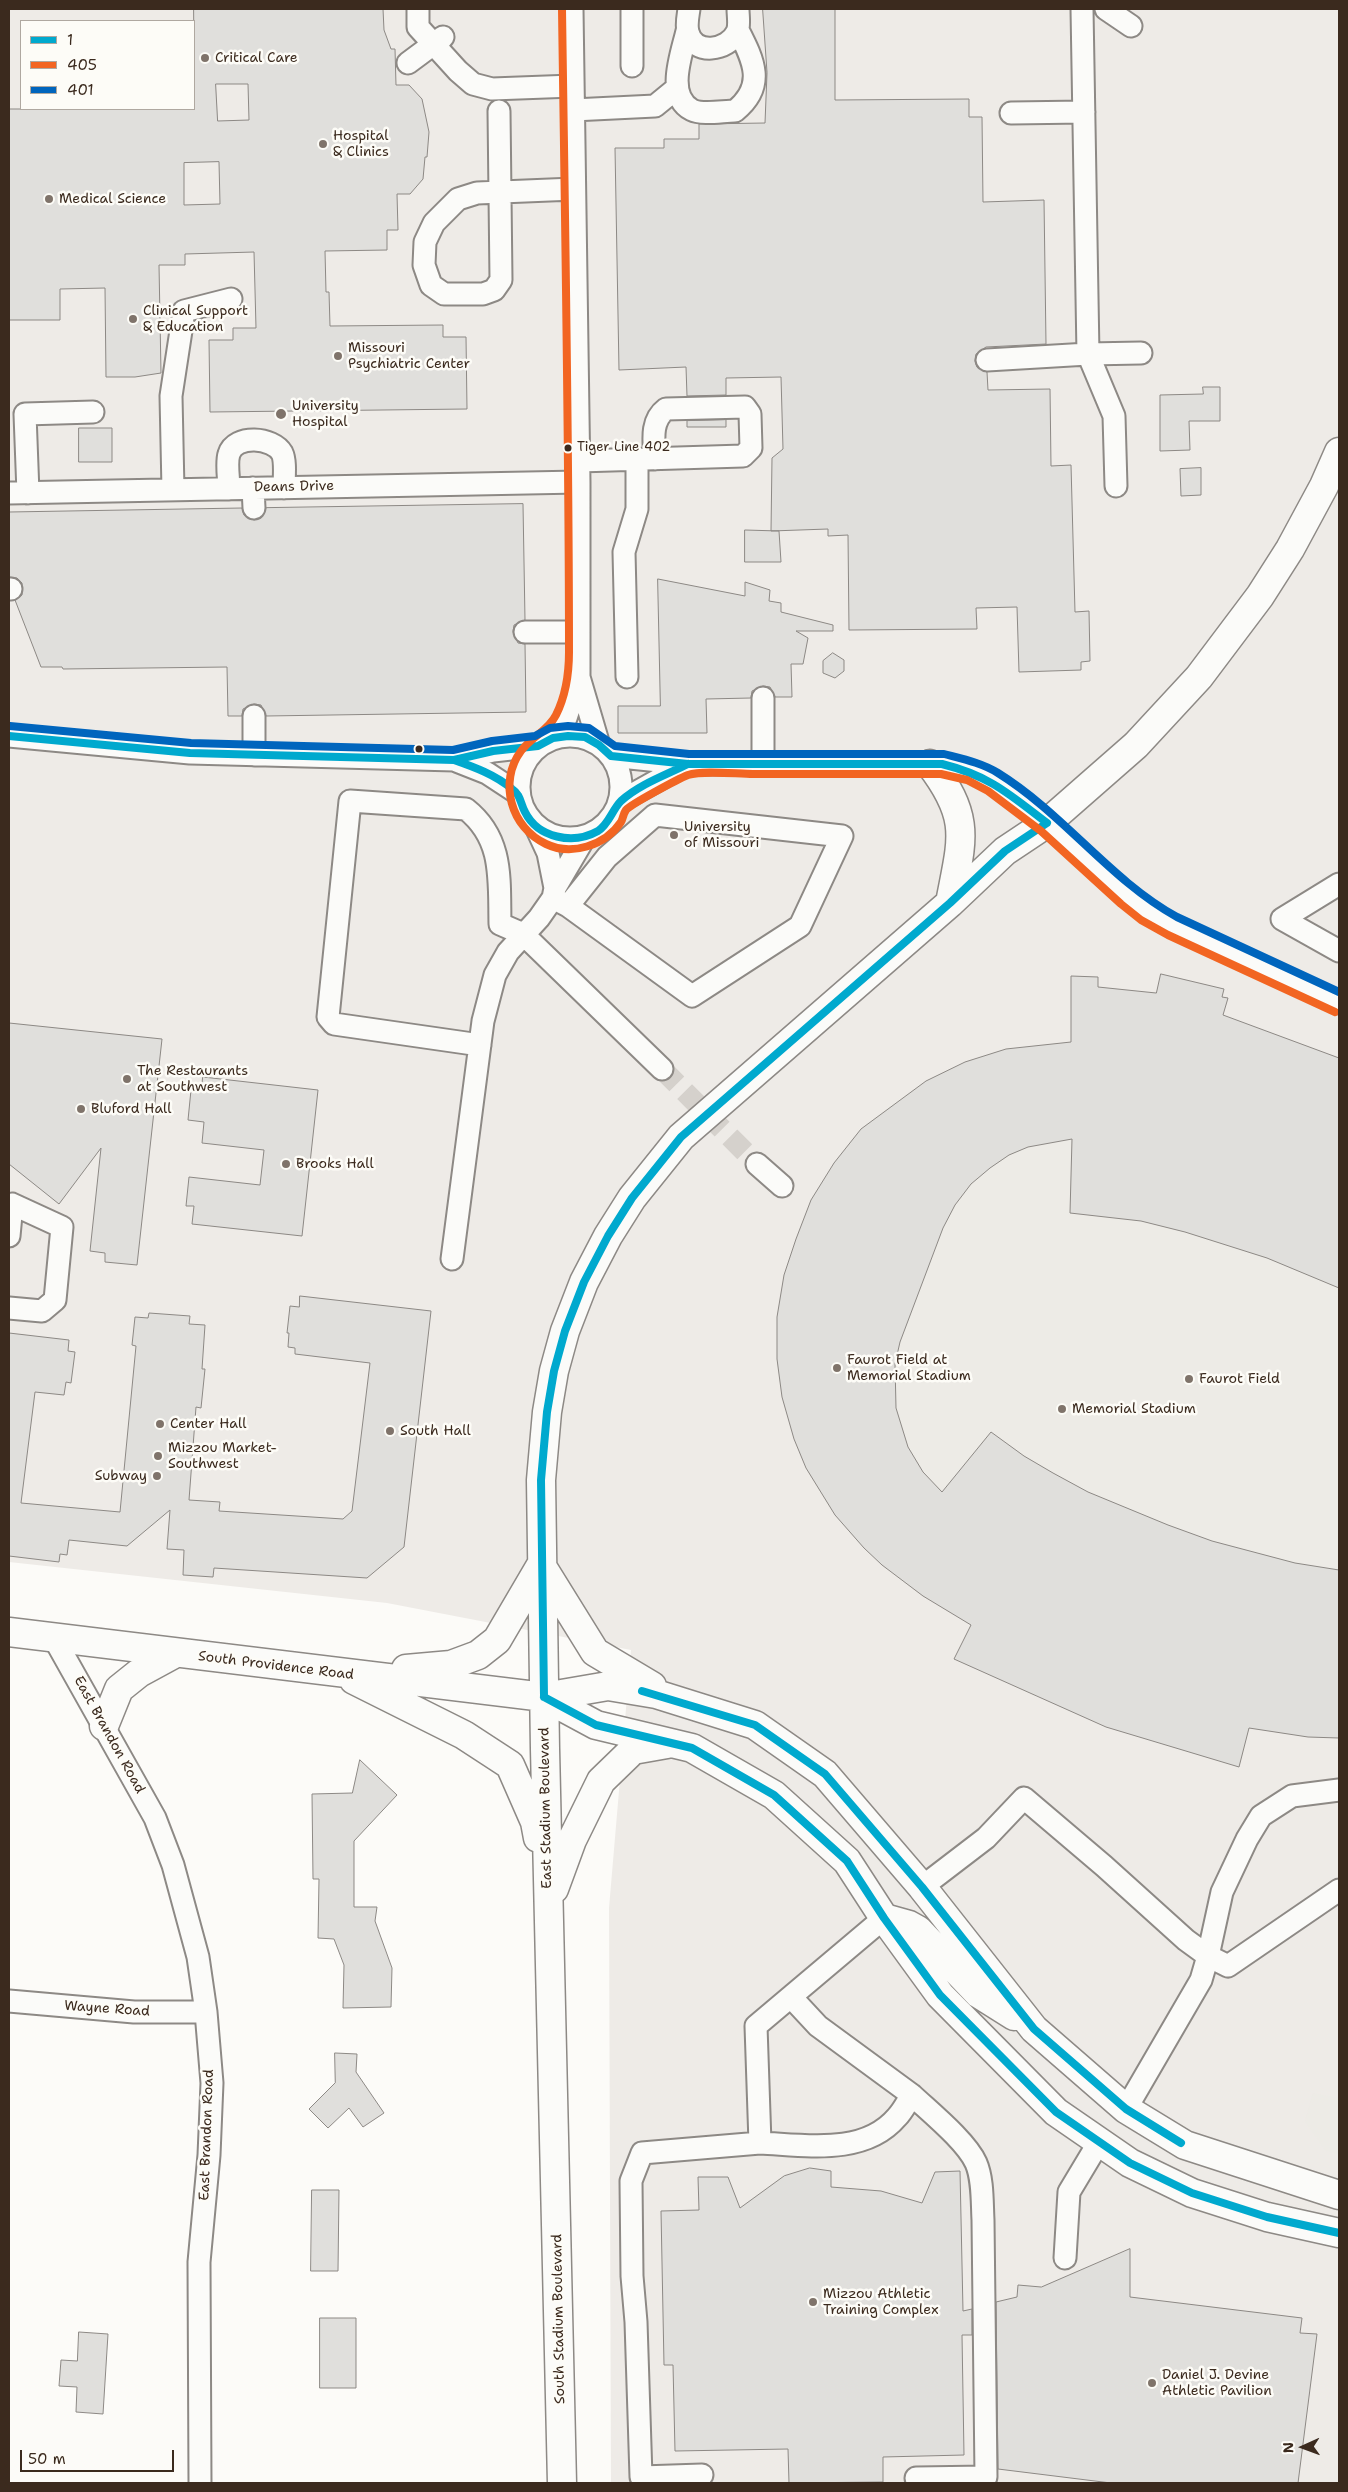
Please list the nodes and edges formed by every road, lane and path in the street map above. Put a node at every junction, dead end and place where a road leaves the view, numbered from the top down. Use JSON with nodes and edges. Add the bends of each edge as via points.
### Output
{"nodes":[{"id":1,"x":418,"y":9,"type":"edge"},
{"id":2,"x":572,"y":9,"type":"edge"},
{"id":3,"x":632,"y":9,"type":"edge"},
{"id":4,"x":689,"y":9,"type":"edge"},
{"id":5,"x":738,"y":9,"type":"edge"},
{"id":6,"x":1082,"y":9,"type":"edge"},
{"id":7,"x":1106,"y":9,"type":"edge"},
{"id":8,"x":1131,"y":26,"type":"dead end"},
{"id":9,"x":738,"y":30,"type":"junction"},
{"id":10,"x":687,"y":31,"type":"junction"},
{"id":11,"x":438,"y":41,"type":"junction"},
{"id":12,"x":408,"y":63,"type":"dead end"},
{"id":13,"x":632,"y":66,"type":"dead end"},
{"id":14,"x":573,"y":86,"type":"junction"},
{"id":15,"x":677,"y":88,"type":"junction"},
{"id":16,"x":573,"y":110,"type":"junction"},
{"id":17,"x":499,"y":111,"type":"dead end"},
{"id":18,"x":1011,"y":112,"type":"dead end"},
{"id":19,"x":1084,"y":112,"type":"junction"},
{"id":20,"x":574,"y":189,"type":"junction"},
{"id":21,"x":500,"y":191,"type":"junction"},
{"id":22,"x":231,"y":299,"type":"dead end"},
{"id":23,"x":1141,"y":353,"type":"dead end"},
{"id":24,"x":1088,"y":354,"type":"junction"},
{"id":25,"x":987,"y":360,"type":"dead end"},
{"id":26,"x":93,"y":412,"type":"dead end"},
{"id":27,"x":1339,"y":452,"type":"edge"},
{"id":28,"x":646,"y":459,"type":"junction"},
{"id":29,"x":579,"y":471,"type":"junction"},
{"id":30,"x":1116,"y":486,"type":"dead end"},
{"id":31,"x":284,"y":488,"type":"junction"},
{"id":32,"x":229,"y":489,"type":"junction"},
{"id":33,"x":173,"y":490,"type":"junction"},
{"id":34,"x":18,"y":493,"type":"edge"},
{"id":35,"x":525,"y":632,"type":"dead end"},
{"id":36,"x":579,"y":632,"type":"junction"},
{"id":37,"x":580,"y":677,"type":"junction"},
{"id":38,"x":627,"y":677,"type":"dead end"},
{"id":39,"x":763,"y":698,"type":"dead end"},
{"id":40,"x":254,"y":716,"type":"dead end"},
{"id":41,"x":9,"y":736,"type":"edge"},
{"id":42,"x":545,"y":742,"type":"junction"},
{"id":43,"x":605,"y":750,"type":"junction"},
{"id":44,"x":254,"y":755,"type":"junction"},
{"id":45,"x":454,"y":760,"type":"junction"},
{"id":46,"x":763,"y":763,"type":"junction"},
{"id":47,"x":688,"y":764,"type":"junction"},
{"id":48,"x":930,"y":764,"type":"junction"},
{"id":49,"x":519,"y":794,"type":"junction"},
{"id":50,"x":620,"y":802,"type":"junction"},
{"id":51,"x":1047,"y":823,"type":"junction"},
{"id":52,"x":535,"y":825,"type":"junction"},
{"id":53,"x":585,"y":837,"type":"junction"},
{"id":54,"x":1339,"y":884,"type":"edge"},
{"id":55,"x":559,"y":898,"type":"junction"},
{"id":56,"x":950,"y":903,"type":"junction"},
{"id":57,"x":523,"y":934,"type":"junction"},
{"id":58,"x":1339,"y":950,"type":"edge"},
{"id":59,"x":1339,"y":1003,"type":"edge"},
{"id":60,"x":480,"y":1044,"type":"junction"},
{"id":61,"x":662,"y":1069,"type":"tunnel mouth"},
{"id":62,"x":757,"y":1164,"type":"tunnel mouth"},
{"id":63,"x":782,"y":1186,"type":"dead end"},
{"id":64,"x":9,"y":1236,"type":"edge"},
{"id":65,"x":452,"y":1259,"type":"dead end"},
{"id":66,"x":9,"y":1308,"type":"edge"},
{"id":67,"x":541,"y":1565,"type":"junction"},
{"id":68,"x":9,"y":1632,"type":"edge"},
{"id":69,"x":55,"y":1640,"type":"junction"},
{"id":70,"x":174,"y":1654,"type":"junction"},
{"id":71,"x":342,"y":1674,"type":"junction"},
{"id":72,"x":544,"y":1698,"type":"junction"},
{"id":73,"x":681,"y":1702,"type":"junction"},
{"id":74,"x":104,"y":1726,"type":"junction"},
{"id":75,"x":672,"y":1743,"type":"junction"},
{"id":76,"x":1339,"y":1790,"type":"edge"},
{"id":77,"x":922,"y":1887,"type":"junction"},
{"id":78,"x":1339,"y":1890,"type":"edge"},
{"id":79,"x":549,"y":1905,"type":"junction"},
{"id":80,"x":884,"y":1918,"type":"junction"},
{"id":81,"x":1208,"y":1956,"type":"junction"},
{"id":82,"x":791,"y":1997,"type":"junction"},
{"id":83,"x":9,"y":2001,"type":"edge"},
{"id":84,"x":206,"y":2012,"type":"junction"},
{"id":85,"x":1034,"y":2029,"type":"junction"},
{"id":86,"x":912,"y":2095,"type":"junction"},
{"id":87,"x":1126,"y":2109,"type":"junction"},
{"id":88,"x":1099,"y":2142,"type":"junction"},
{"id":89,"x":760,"y":2143,"type":"junction"},
{"id":90,"x":555,"y":2154,"type":"joint"},
{"id":91,"x":1339,"y":2195,"type":"edge"},
{"id":92,"x":1339,"y":2233,"type":"edge"},
{"id":93,"x":1065,"y":2258,"type":"dead end"},
{"id":94,"x":702,"y":2475,"type":"dead end"},
{"id":95,"x":916,"y":2478,"type":"dead end"},
{"id":96,"x":990,"y":2480,"type":"edge"},
{"id":97,"x":200,"y":2483,"type":"edge"},
{"id":98,"x":562,"y":2483,"type":"edge"}],
"edges":[{"from":1,"to":11,"type":"street","via":[[418,27]]},
{"from":2,"to":14,"type":"street"},
{"from":3,"to":13,"type":"street"},
{"from":4,"to":10,"type":"street"},
{"from":5,"to":9,"type":"street"},
{"from":6,"to":19,"type":"street"},
{"from":7,"to":8,"type":"street"},
{"from":9,"to":10,"type":"street","via":[[731,42],[712,48],[699,46]]},
{"from":9,"to":15,"type":"street","via":[[752,58],[754,82],[749,100],[735,111],[694,110],[684,103]]},
{"from":10,"to":15,"type":"street"},
{"from":11,"to":12,"type":"street"},
{"from":11,"to":14,"type":"street","via":[[458,71],[473,84],[492,89]]},
{"from":14,"to":16,"type":"street"},
{"from":15,"to":16,"type":"street","via":[[655,106]]},
{"from":16,"to":20,"type":"street"},
{"from":17,"to":21,"type":"street"},
{"from":18,"to":19,"type":"street"},
{"from":19,"to":24,"type":"street"},
{"from":20,"to":21,"type":"street"},
{"from":20,"to":29,"type":"street"},
{"from":21,"to":21,"type":"street","via":[[458,199],[434,223],[425,242],[424,265],[430,285],[444,294],[483,294],[494,290],[501,280]]},
{"from":22,"to":33,"type":"street","via":[[184,311],[172,396]]},
{"from":23,"to":24,"type":"street"},
{"from":24,"to":25,"type":"street"},
{"from":24,"to":30,"type":"street","via":[[1114,416]]},
{"from":26,"to":34,"type":"street","via":[[25,414]]},
{"from":27,"to":51,"type":"main road","name":"East Stadium Boulevard","via":[[1285,556],[1260,596],[1199,677],[1136,745]]},
{"from":28,"to":28,"type":"street","name":"Deans Drive","via":[[655,425],[666,409],[745,407],[750,414],[751,448],[743,456]]},
{"from":28,"to":29,"type":"street","name":"Deans Drive"},
{"from":28,"to":38,"type":"street","via":[[637,509],[624,552]]},
{"from":29,"to":31,"type":"street","name":"Deans Drive"},
{"from":29,"to":36,"type":"street"},
{"from":31,"to":32,"type":"street","name":"Deans Drive","via":[[254,498]]},
{"from":31,"to":32,"type":"street","via":[[283,455],[268,441],[242,442],[232,447],[228,454]]},
{"from":32,"to":33,"type":"street","name":"Deans Drive"},
{"from":33,"to":34,"type":"street","name":"Deans Drive"},
{"from":35,"to":36,"type":"street"},
{"from":36,"to":37,"type":"street"},
{"from":37,"to":42,"type":"street","via":[[566,718]]},
{"from":37,"to":43,"type":"street","via":[[590,718]]},
{"from":39,"to":46,"type":"street"},
{"from":40,"to":44,"type":"street"},
{"from":41,"to":44,"type":"street","via":[[190,753]]},
{"from":42,"to":43,"type":"street","via":[[568,736],[585,737]]},
{"from":42,"to":45,"type":"street"},
{"from":42,"to":49,"type":"street","via":[[526,759],[520,776]]},
{"from":43,"to":47,"type":"street","via":[[634,760]]},
{"from":43,"to":50,"type":"street","via":[[619,770]]},
{"from":44,"to":45,"type":"street"},
{"from":45,"to":49,"type":"street","via":[[487,773]]},
{"from":46,"to":47,"type":"street"},
{"from":46,"to":48,"type":"street"},
{"from":47,"to":50,"type":"street"},
{"from":48,"to":51,"type":"street","via":[[970,771],[993,782]]},
{"from":48,"to":56,"type":"main road","via":[[948,788],[960,824],[961,840]]},
{"from":49,"to":52,"type":"street","via":[[524,811]]},
{"from":50,"to":53,"type":"street","via":[[601,828]]},
{"from":51,"to":56,"type":"main road","name":"East Stadium Boulevard","via":[[1005,851]]},
{"from":51,"to":59,"type":"street","via":[[1148,912]]},
{"from":52,"to":53,"type":"street","via":[[550,835],[567,839]]},
{"from":52,"to":55,"type":"street","via":[[548,853]]},
{"from":53,"to":55,"type":"street"},
{"from":54,"to":58,"type":"street","via":[[1282,919]]},
{"from":55,"to":55,"type":"street","via":[[655,815],[842,836],[800,926],[692,996]]},
{"from":55,"to":57,"type":"street"},
{"from":56,"to":67,"type":"main road","name":"East Stadium Boulevard","via":[[681,1137],[632,1198],[608,1236],[584,1282],[554,1371],[541,1480]]},
{"from":57,"to":60,"type":"street","via":[[495,975]]},
{"from":57,"to":60,"type":"street","via":[[500,924],[499,864],[494,846],[480,820],[466,809],[350,801],[328,1017],[334,1024]]},
{"from":57,"to":61,"type":"street"},
{"from":60,"to":65,"type":"street"},
{"from":62,"to":63,"type":"street"},
{"from":64,"to":66,"type":"street","via":[[12,1204],[62,1227],[55,1300],[42,1311]]},
{"from":67,"to":71,"type":"main road","via":[[497,1640],[478,1655],[451,1665]]},
{"from":67,"to":72,"type":"main road","name":"East Stadium Boulevard"},
{"from":67,"to":73,"type":"main road","via":[[595,1652]]},
{"from":68,"to":69,"type":"main road","name":"South Providence Road"},
{"from":69,"to":70,"type":"main road","name":"South Providence Road"},
{"from":69,"to":74,"type":"street","name":"East Brandon Road"},
{"from":70,"to":71,"type":"main road","name":"South Providence Road"},
{"from":70,"to":74,"type":"main road","via":[[139,1672],[119,1688]]},
{"from":71,"to":72,"type":"main road","name":"South Providence Road"},
{"from":71,"to":79,"type":"main road","via":[[464,1735],[510,1765],[535,1822]]},
{"from":72,"to":73,"type":"main road","name":"South Providence Road","via":[[608,1686]]},
{"from":72,"to":75,"type":"main road","name":"South Providence Road","via":[[596,1725]]},
{"from":72,"to":79,"type":"main road","name":"East Stadium Boulevard"},
{"from":73,"to":77,"type":"main road","name":"South Providence Road","via":[[755,1725],[825,1774]]},
{"from":74,"to":84,"type":"street","name":"East Brandon Road","via":[[155,1818],[173,1865],[198,1957]]},
{"from":75,"to":79,"type":"main road","via":[[633,1750],[601,1780],[572,1840]]},
{"from":75,"to":80,"type":"main road","name":"South Providence Road","via":[[692,1748],[774,1795],[848,1861]]},
{"from":76,"to":81,"type":"street","via":[[1292,1796],[1261,1816],[1222,1892]]},
{"from":77,"to":81,"type":"street","via":[[986,1838],[1024,1798]]},
{"from":77,"to":85,"type":"main road","name":"South Providence Road"},
{"from":78,"to":81,"type":"street","via":[[1228,1966]]},
{"from":79,"to":90,"type":"main road","name":"East Stadium Boulevard"},
{"from":80,"to":82,"type":"street"},
{"from":80,"to":85,"type":"main road","via":[[918,1930],[980,1994]]},
{"from":80,"to":88,"type":"main road","name":"South Providence Road","via":[[940,1995],[1056,2112]]},
{"from":81,"to":87,"type":"street","via":[[1201,1980]]},
{"from":82,"to":86,"type":"street","via":[[818,2026]]},
{"from":82,"to":89,"type":"street","via":[[756,2026]]},
{"from":83,"to":84,"type":"street","name":"Wayne Road","via":[[134,2012]]},
{"from":84,"to":97,"type":"street","name":"East Brandon Road","via":[[212,2083],[199,2262]]},
{"from":85,"to":87,"type":"main road","name":"South Providence Road"},
{"from":86,"to":89,"type":"street","via":[[896,2118],[870,2138],[837,2146]]},
{"from":86,"to":96,"type":"street","via":[[968,2150],[976,2163],[981,2186]]},
{"from":87,"to":91,"type":"main road","name":"South Providence Road","via":[[1185,2145]]},
{"from":88,"to":92,"type":"main road","name":"South Providence Road","via":[[1130,2163],[1192,2193],[1267,2217]]},
{"from":88,"to":93,"type":"street","via":[[1069,2192]]},
{"from":89,"to":94,"type":"street","via":[[642,2153],[631,2181],[641,2476]]},
{"from":90,"to":98,"type":"main road","name":"South Stadium Boulevard"},
{"from":95,"to":96,"type":"street"}]}
